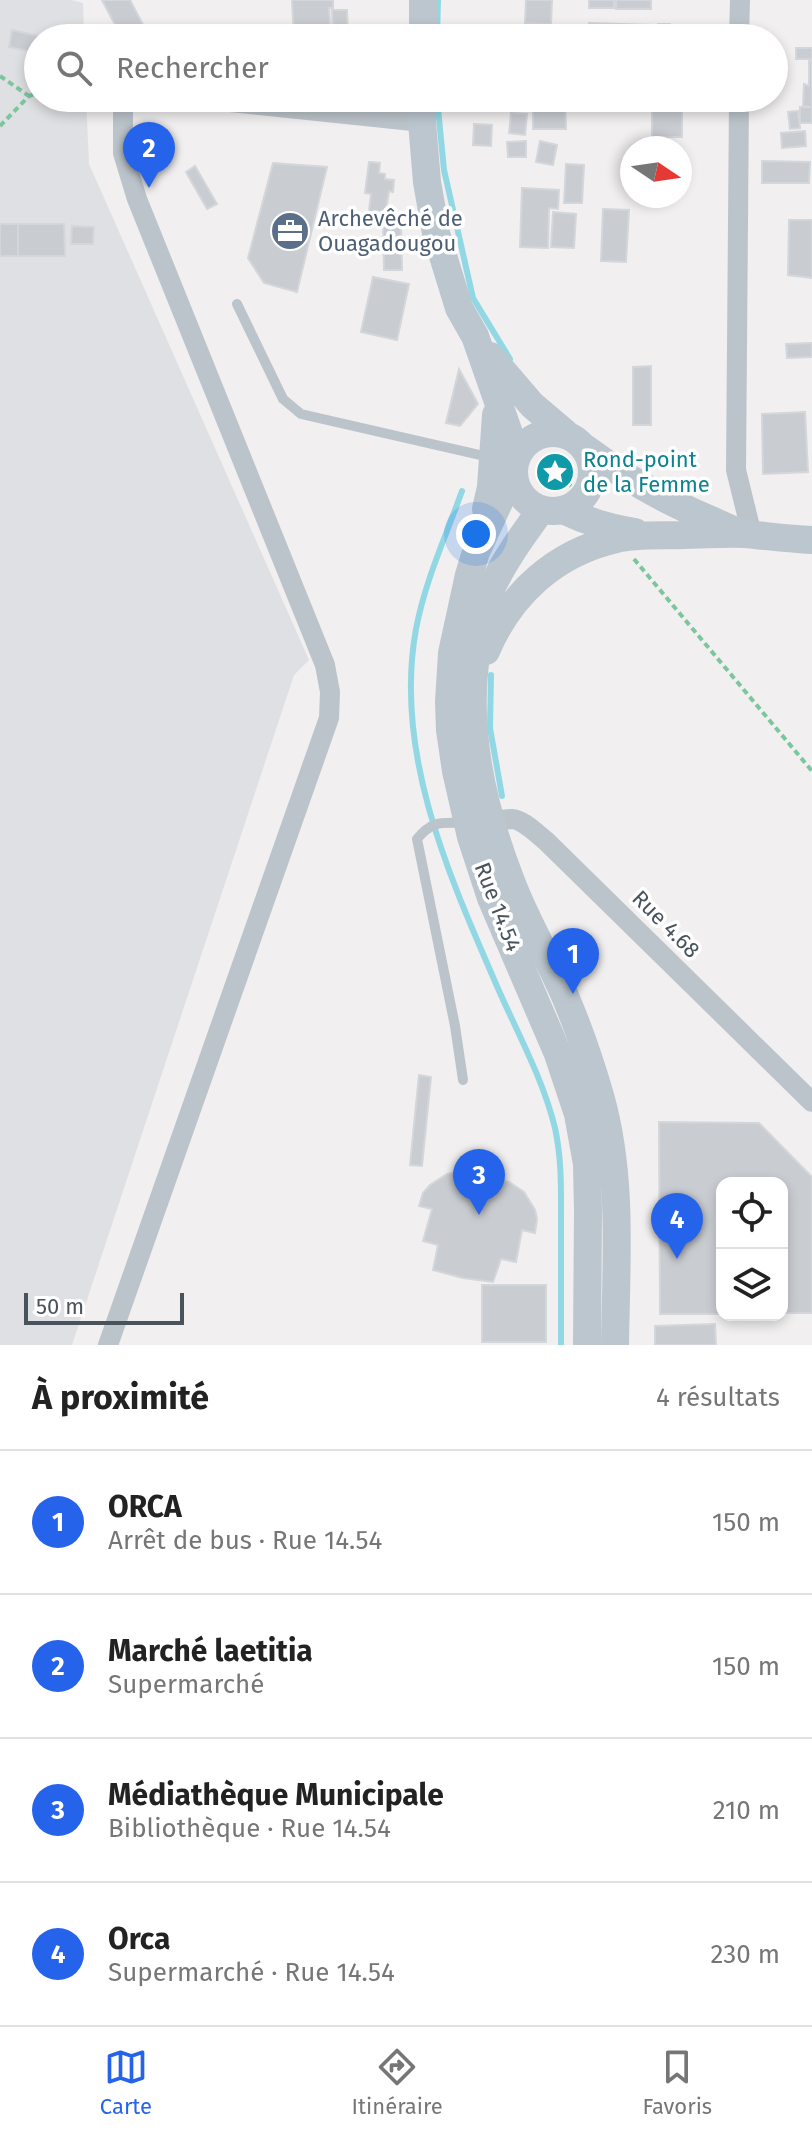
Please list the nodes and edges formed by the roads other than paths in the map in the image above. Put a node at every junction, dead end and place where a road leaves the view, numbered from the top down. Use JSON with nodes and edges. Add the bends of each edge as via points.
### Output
{"nodes":[{"id":1,"x":423,"y":0,"type":"edge"},
{"id":2,"x":740,"y":0,"type":"edge"},
{"id":3,"x":423,"y":24,"type":"edge"},
{"id":4,"x":739,"y":24,"type":"edge"},
{"id":5,"x":123,"y":112,"type":"edge"},
{"id":6,"x":422,"y":112,"type":"edge"},
{"id":7,"x":739,"y":112,"type":"edge"},
{"id":8,"x":237,"y":304,"type":"dead end"},
{"id":9,"x":475,"y":336,"type":"junction"},
{"id":10,"x":575,"y":441,"type":"junction"},
{"id":11,"x":508,"y":462,"type":"junction"},
{"id":12,"x":562,"y":505,"type":"junction"},
{"id":13,"x":746,"y":535,"type":"junction"},
{"id":14,"x":660,"y":536,"type":"junction"},
{"id":15,"x":812,"y":540,"type":"edge"},
{"id":16,"x":472,"y":685,"type":"junction"},
{"id":17,"x":479,"y":823,"type":"junction"},
{"id":18,"x":463,"y":1080,"type":"dead end"},
{"id":19,"x":812,"y":1102,"type":"edge"},
{"id":20,"x":108,"y":1345,"type":"edge"},
{"id":21,"x":587,"y":1345,"type":"edge"},
{"id":22,"x":615,"y":1345,"type":"edge"}],
"edges":[{"from":1,"to":3,"type":"main road"},
{"from":2,"to":4,"type":"street"},
{"from":5,"to":20,"type":"street","via":[[123,153],[137,199],[325,665],[330,692],[329,718]]},
{"from":6,"to":9,"type":"main road","via":[[436,233],[459,308]]},
{"from":7,"to":13,"type":"street","via":[[736,470]]},
{"from":8,"to":11,"type":"lane","via":[[283,399],[301,414]]},
{"from":9,"to":10,"type":"main road","via":[[532,405]]},
{"from":9,"to":11,"type":"main road","via":[[495,390]]},
{"from":10,"to":11,"type":"main road","via":[[550,432],[536,436]]},
{"from":10,"to":12,"type":"main road","via":[[590,460],[590,485]]},
{"from":10,"to":13,"type":"main road","via":[[658,495]]},
{"from":11,"to":12,"type":"main road","via":[[523,497]]},
{"from":11,"to":17,"type":"main road","name":"Rue 14.54","via":[[476,552],[449,676],[456,771]]},
{"from":12,"to":14,"type":"main road","via":[[614,529]]},
{"from":12,"to":16,"type":"main road","name":"Rue 14.54","via":[[509,554],[491,589]]},
{"from":13,"to":14,"type":"main road"},
{"from":13,"to":15,"type":"main road"},
{"from":14,"to":16,"type":"main road","via":[[617,539],[579,551],[544,572],[514,600]]},
{"from":16,"to":17,"type":"main road","name":"Rue 14.54"},
{"from":17,"to":18,"type":"lane","via":[[439,823],[417,839]]},
{"from":17,"to":19,"type":"street","name":"Rue 4.68","via":[[513,819],[546,841]]},
{"from":17,"to":21,"type":"main road","name":"Rue 14.54","via":[[491,898],[578,1114],[587,1164]]},
{"from":17,"to":22,"type":"main road","name":"Rue 14.54","via":[[570,1010],[608,1129],[617,1204]]}]}
